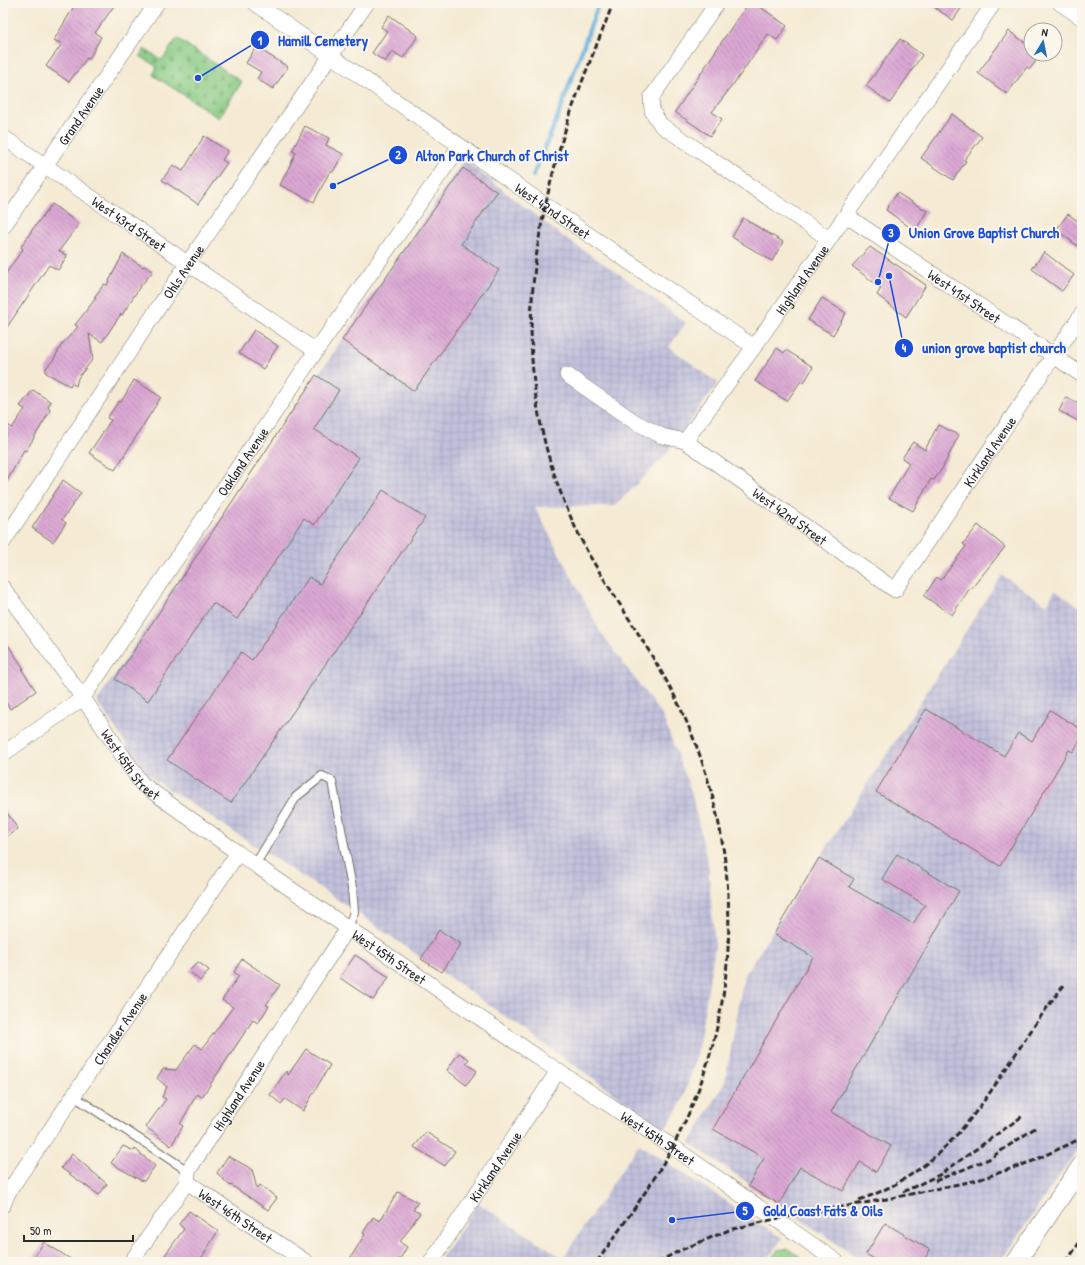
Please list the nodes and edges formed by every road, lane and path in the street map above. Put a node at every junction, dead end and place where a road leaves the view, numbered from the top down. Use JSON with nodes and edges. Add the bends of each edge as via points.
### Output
{"nodes":[{"id":1,"x":157,"y":3,"type":"edge"},
{"id":2,"x":255,"y":3,"type":"edge"},
{"id":3,"x":367,"y":3,"type":"edge"},
{"id":4,"x":717,"y":3,"type":"edge"},
{"id":5,"x":994,"y":3,"type":"edge"},
{"id":6,"x":1060,"y":3,"type":"edge"},
{"id":7,"x":1082,"y":18,"type":"edge"},
{"id":8,"x":332,"y":55,"type":"junction"},
{"id":9,"x":3,"y":137,"type":"edge"},
{"id":10,"x":460,"y":146,"type":"junction"},
{"id":11,"x":44,"y":165,"type":"junction"},
{"id":12,"x":847,"y":216,"type":"junction"},
{"id":13,"x":3,"y":227,"type":"edge"},
{"id":14,"x":829,"y":239,"type":"junction"},
{"id":15,"x":188,"y":263,"type":"junction"},
{"id":16,"x":1082,"y":314,"type":"edge"},
{"id":17,"x":754,"y":347,"type":"junction"},
{"id":18,"x":316,"y":351,"type":"junction"},
{"id":19,"x":1055,"y":355,"type":"junction"},
{"id":20,"x":567,"y":375,"type":"dead end"},
{"id":21,"x":1082,"y":375,"type":"edge"},
{"id":22,"x":685,"y":441,"type":"junction"},
{"id":23,"x":3,"y":542,"type":"edge"},
{"id":24,"x":3,"y":588,"type":"edge"},
{"id":25,"x":895,"y":590,"type":"joint"},
{"id":26,"x":83,"y":698,"type":"junction"},
{"id":27,"x":3,"y":754,"type":"edge"},
{"id":28,"x":238,"y":853,"type":"junction"},
{"id":29,"x":255,"y":865,"type":"junction"},
{"id":30,"x":348,"y":928,"type":"junction"},
{"id":31,"x":558,"y":1071,"type":"junction"},
{"id":32,"x":72,"y":1095,"type":"junction"},
{"id":33,"x":1082,"y":1165,"type":"edge"},
{"id":34,"x":187,"y":1176,"type":"junction"},
{"id":35,"x":3,"y":1204,"type":"edge"},
{"id":36,"x":131,"y":1262,"type":"edge"},
{"id":37,"x":306,"y":1262,"type":"edge"},
{"id":38,"x":431,"y":1262,"type":"edge"},
{"id":39,"x":837,"y":1262,"type":"edge"},
{"id":40,"x":1016,"y":1262,"type":"edge"}],
"edges":[{"from":1,"to":11,"type":"street","name":"Grand Avenue"},
{"from":2,"to":8,"type":"street","name":"West 42nd Street"},
{"from":3,"to":8,"type":"street","name":"Ohls Avenue"},
{"from":4,"to":14,"type":"street","via":[[651,98],[652,111],[661,125]]},
{"from":5,"to":12,"type":"street","name":"Highland Avenue"},
{"from":6,"to":7,"type":"street"},
{"from":8,"to":10,"type":"street","name":"West 42nd Street"},
{"from":8,"to":15,"type":"street","name":"Ohls Avenue"},
{"from":9,"to":11,"type":"street","name":"West 43rd Street"},
{"from":10,"to":17,"type":"street","name":"West 42nd Street"},
{"from":10,"to":18,"type":"street","name":"Oakland Avenue"},
{"from":11,"to":13,"type":"street","name":"Grand Avenue"},
{"from":11,"to":15,"type":"street","name":"West 43rd Street"},
{"from":12,"to":14,"type":"street","name":"Highland Avenue"},
{"from":12,"to":19,"type":"street","name":"West 41st Street"},
{"from":14,"to":17,"type":"street","name":"Highland Avenue"},
{"from":15,"to":18,"type":"street","name":"West 43rd Street"},
{"from":15,"to":23,"type":"street","name":"Ohls Avenue"},
{"from":16,"to":19,"type":"street","name":"Kirkland Avenue"},
{"from":17,"to":22,"type":"street","name":"Highland Avenue"},
{"from":18,"to":26,"type":"street","name":"Oakland Avenue"},
{"from":19,"to":21,"type":"street","name":"West 41st Street"},
{"from":19,"to":25,"type":"street","name":"Kirkland Avenue"},
{"from":20,"to":22,"type":"street","via":[[635,422],[662,436]]},
{"from":22,"to":25,"type":"street","name":"West 42nd Street"},
{"from":24,"to":26,"type":"street","name":"West 45th Street"},
{"from":26,"to":27,"type":"street","name":"Oakland Avenue"},
{"from":26,"to":28,"type":"street","name":"West 45th Street","via":[[142,784]]},
{"from":28,"to":29,"type":"street","name":"West 45th Street"},
{"from":28,"to":32,"type":"street","name":"Chandler Avenue"},
{"from":29,"to":30,"type":"street","name":"West 45th Street"},
{"from":29,"to":30,"type":"lane","via":[[296,797],[322,776],[332,781],[352,888],[354,912]]},
{"from":30,"to":31,"type":"street","name":"West 45th Street"},
{"from":30,"to":34,"type":"street","name":"Highland Avenue"},
{"from":31,"to":38,"type":"street","name":"Kirkland Avenue"},
{"from":31,"to":39,"type":"street","name":"West 45th Street","via":[[673,1146]]},
{"from":32,"to":34,"type":"lane","name":"West 46th Street"},
{"from":32,"to":35,"type":"street","name":"Chandler Avenue"},
{"from":33,"to":40,"type":"street"},
{"from":34,"to":36,"type":"street","name":"Highland Avenue"},
{"from":34,"to":37,"type":"street","name":"West 46th Street"}]}
